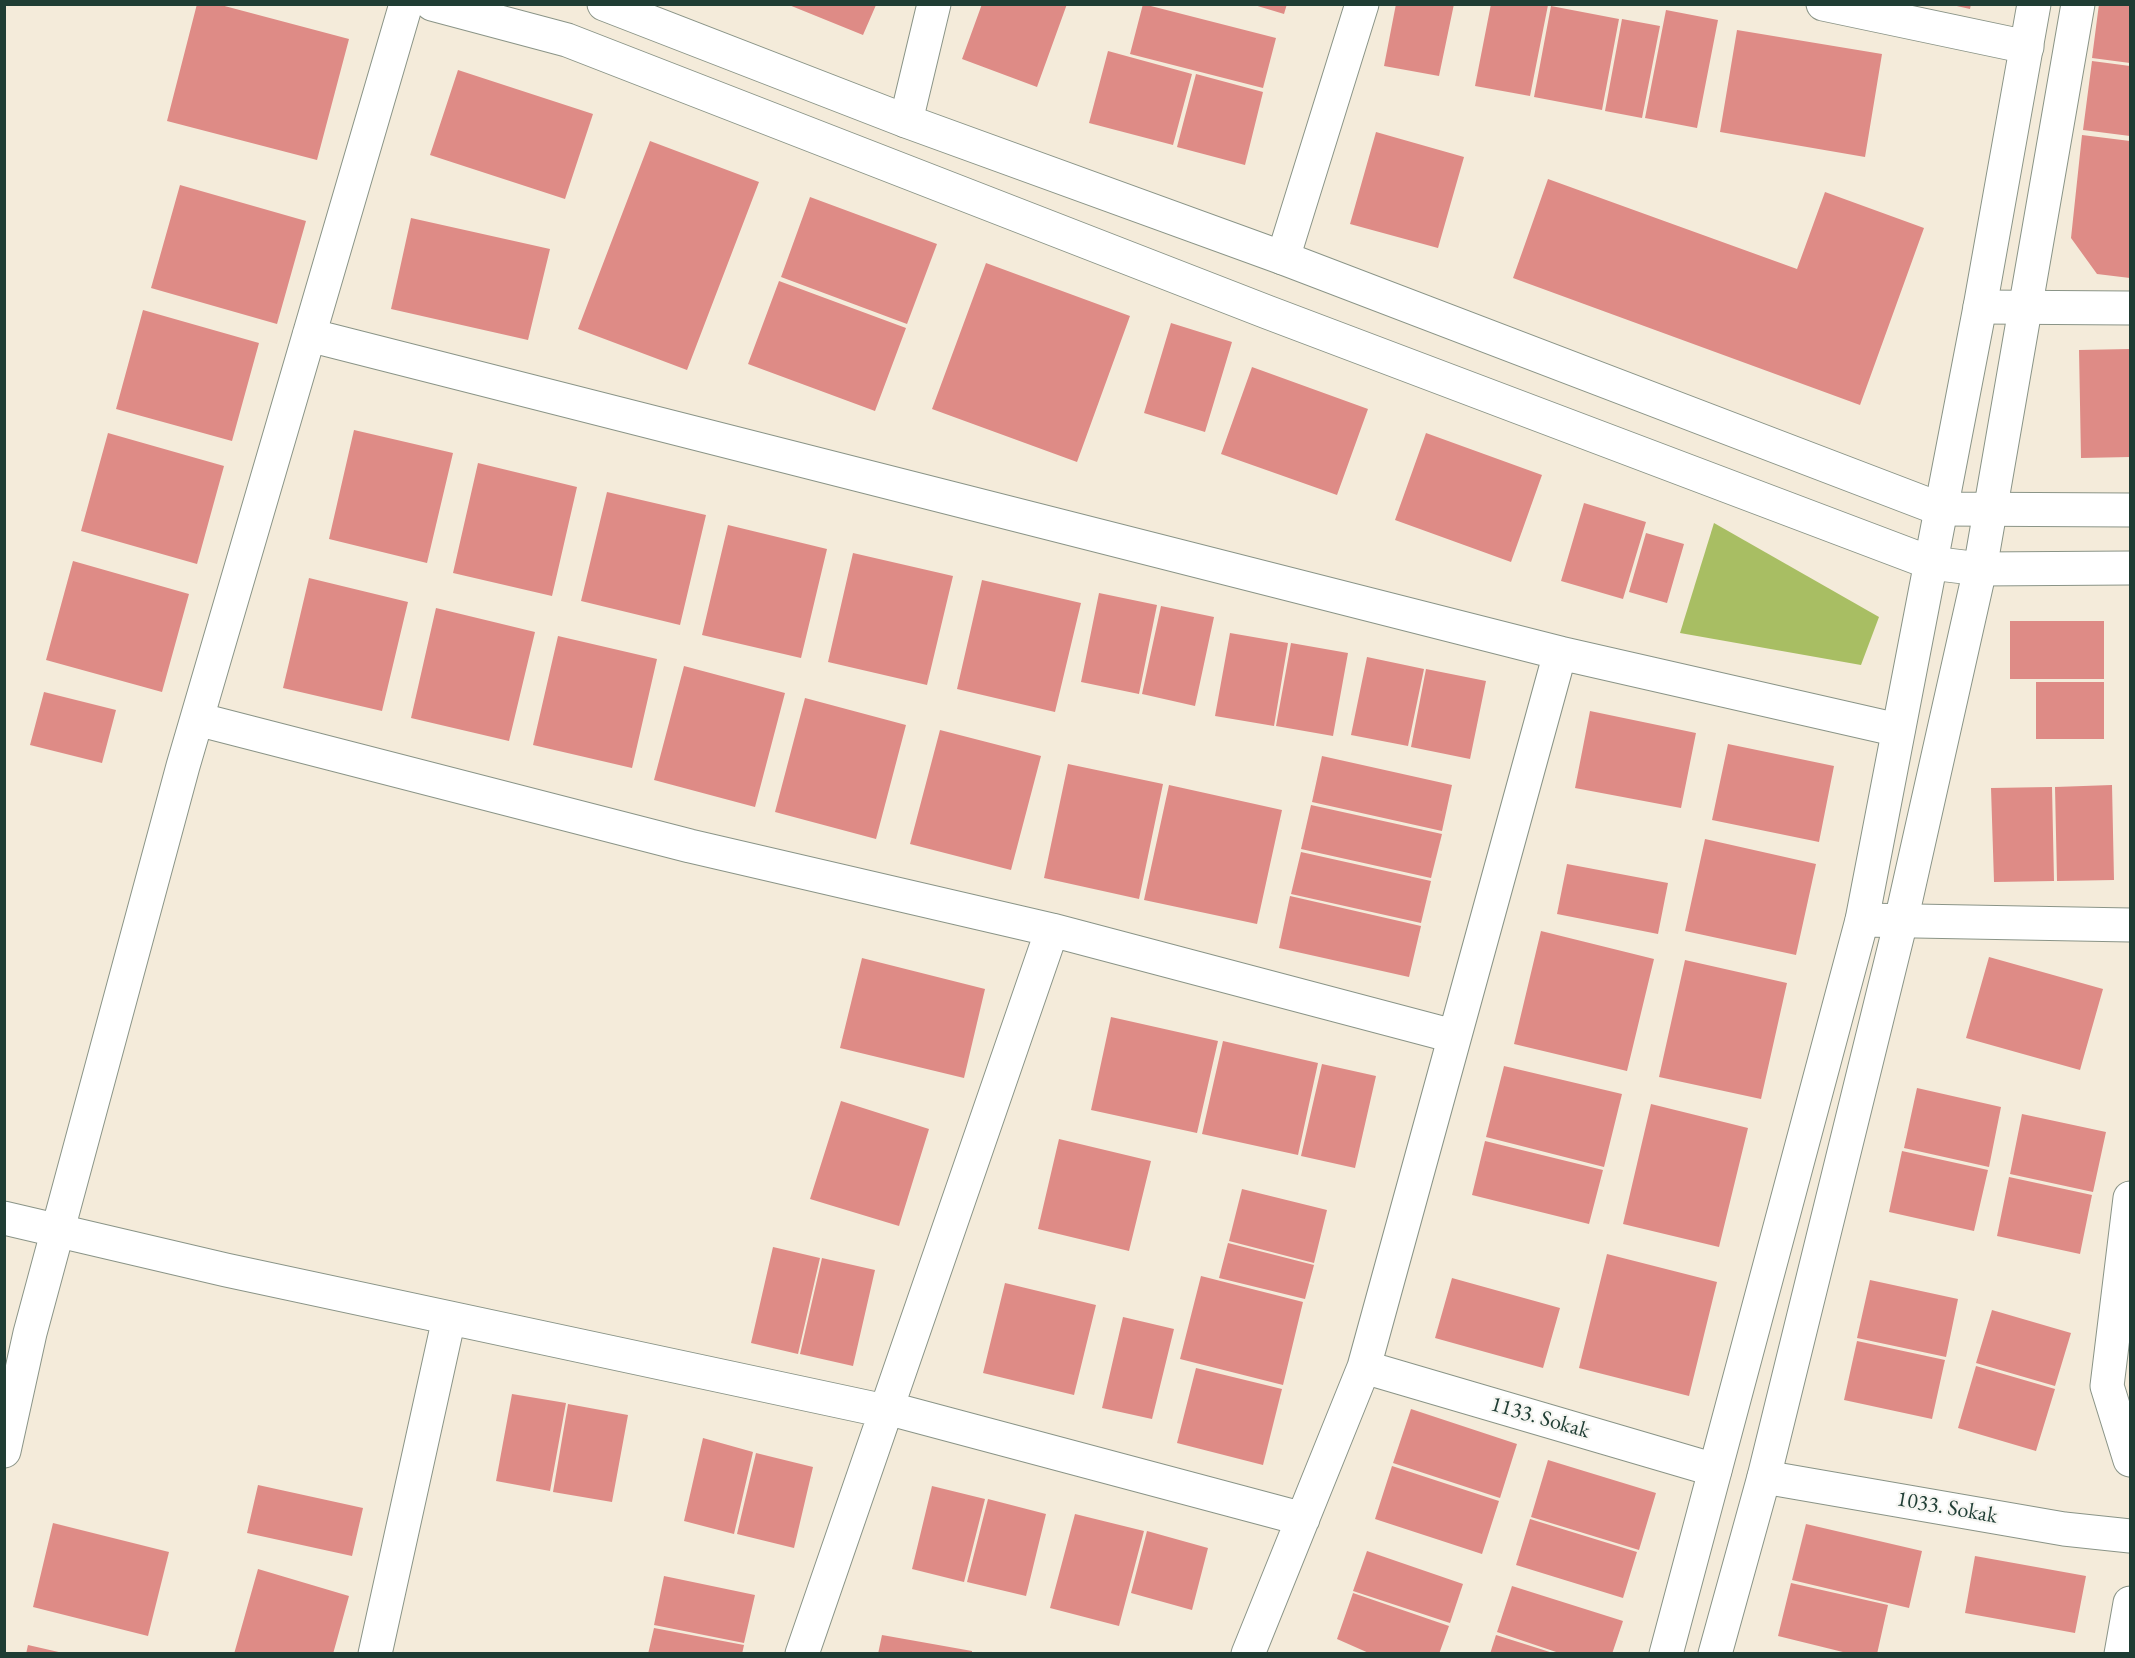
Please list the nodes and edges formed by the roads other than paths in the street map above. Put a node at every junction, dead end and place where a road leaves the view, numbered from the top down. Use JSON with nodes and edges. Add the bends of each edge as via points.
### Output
{"nodes":[{"id":1,"x":406,"y":4,"type":"edge"},
{"id":2,"x":432,"y":4,"type":"edge"},
{"id":3,"x":604,"y":4,"type":"edge"},
{"id":4,"x":934,"y":4,"type":"edge"},
{"id":5,"x":1362,"y":4,"type":"edge"},
{"id":6,"x":1823,"y":4,"type":"edge"},
{"id":7,"x":2034,"y":4,"type":"edge"},
{"id":8,"x":2078,"y":4,"type":"edge"},
{"id":9,"x":2026,"y":46,"type":"junction"},
{"id":10,"x":906,"y":121,"type":"junction"},
{"id":11,"x":1283,"y":258,"type":"junction"},
{"id":12,"x":1980,"y":307,"type":"junction"},
{"id":13,"x":2024,"y":308,"type":"junction"},
{"id":14,"x":2130,"y":308,"type":"edge"},
{"id":15,"x":309,"y":335,"type":"junction"},
{"id":16,"x":1940,"y":510,"type":"junction"},
{"id":17,"x":2130,"y":510,"type":"edge"},
{"id":18,"x":1989,"y":511,"type":"junction"},
{"id":19,"x":1931,"y":563,"type":"junction"},
{"id":20,"x":2130,"y":568,"type":"edge"},
{"id":21,"x":1980,"y":569,"type":"junction"},
{"id":22,"x":1560,"y":653,"type":"junction"},
{"id":23,"x":197,"y":719,"type":"junction"},
{"id":24,"x":1898,"y":730,"type":"junction"},
{"id":25,"x":1862,"y":920,"type":"junction"},
{"id":26,"x":1901,"y":921,"type":"junction"},
{"id":27,"x":2130,"y":926,"type":"edge"},
{"id":28,"x":1052,"y":930,"type":"junction"},
{"id":29,"x":1453,"y":1036,"type":"junction"},
{"id":30,"x":2130,"y":1198,"type":"edge"},
{"id":31,"x":4,"y":1218,"type":"edge"},
{"id":32,"x":57,"y":1230,"type":"junction"},
{"id":33,"x":449,"y":1318,"type":"junction"},
{"id":34,"x":1364,"y":1367,"type":"junction"},
{"id":35,"x":886,"y":1410,"type":"junction"},
{"id":36,"x":2128,"y":1447,"type":"edge"},
{"id":37,"x":4,"y":1451,"type":"edge"},
{"id":38,"x":1715,"y":1470,"type":"junction"},
{"id":39,"x":1764,"y":1477,"type":"junction"},
{"id":40,"x":1303,"y":1519,"type":"junction"},
{"id":41,"x":2130,"y":1536,"type":"edge"},
{"id":42,"x":2130,"y":1603,"type":"edge"},
{"id":43,"x":375,"y":1653,"type":"edge"},
{"id":44,"x":802,"y":1653,"type":"edge"},
{"id":45,"x":1248,"y":1653,"type":"edge"},
{"id":46,"x":1666,"y":1653,"type":"edge"},
{"id":47,"x":1715,"y":1653,"type":"edge"},
{"id":48,"x":2121,"y":1653,"type":"edge"}],
"edges":[{"from":1,"to":15,"type":"street"},
{"from":2,"to":19,"type":"street","via":[[567,40],[1267,312]]},
{"from":3,"to":10,"type":"street"},
{"from":4,"to":10,"type":"street"},
{"from":5,"to":11,"type":"street"},
{"from":6,"to":9,"type":"street"},
{"from":7,"to":9,"type":"street"},
{"from":8,"to":13,"type":"street"},
{"from":9,"to":12,"type":"street"},
{"from":10,"to":11,"type":"street"},
{"from":11,"to":16,"type":"street"},
{"from":12,"to":13,"type":"street"},
{"from":12,"to":16,"type":"street"},
{"from":13,"to":14,"type":"street"},
{"from":13,"to":18,"type":"street"},
{"from":15,"to":22,"type":"street"},
{"from":15,"to":23,"type":"street"},
{"from":16,"to":18,"type":"street"},
{"from":16,"to":19,"type":"street"},
{"from":17,"to":18,"type":"street"},
{"from":18,"to":21,"type":"street"},
{"from":19,"to":21,"type":"street"},
{"from":19,"to":24,"type":"street"},
{"from":20,"to":21,"type":"street"},
{"from":21,"to":26,"type":"street"},
{"from":22,"to":24,"type":"street"},
{"from":22,"to":29,"type":"street"},
{"from":23,"to":28,"type":"street","via":[[690,846]]},
{"from":23,"to":32,"type":"street"},
{"from":24,"to":25,"type":"street"},
{"from":25,"to":26,"type":"street"},
{"from":25,"to":38,"type":"street"},
{"from":26,"to":27,"type":"street"},
{"from":26,"to":39,"type":"street"},
{"from":28,"to":29,"type":"street"},
{"from":28,"to":35,"type":"street"},
{"from":29,"to":34,"type":"street"},
{"from":30,"to":36,"type":"street","via":[[2107,1386]]},
{"from":31,"to":32,"type":"street"},
{"from":32,"to":33,"type":"street"},
{"from":32,"to":37,"type":"street"},
{"from":33,"to":35,"type":"street"},
{"from":33,"to":43,"type":"street"},
{"from":34,"to":38,"type":"street","name":"1133. Sokak"},
{"from":34,"to":40,"type":"street"},
{"from":35,"to":40,"type":"street"},
{"from":35,"to":44,"type":"street"},
{"from":38,"to":46,"type":"street"},
{"from":39,"to":41,"type":"street","name":"1033. Sokak","via":[[2064,1529]]},
{"from":39,"to":47,"type":"street"},
{"from":40,"to":45,"type":"street"},
{"from":42,"to":48,"type":"street"}]}
